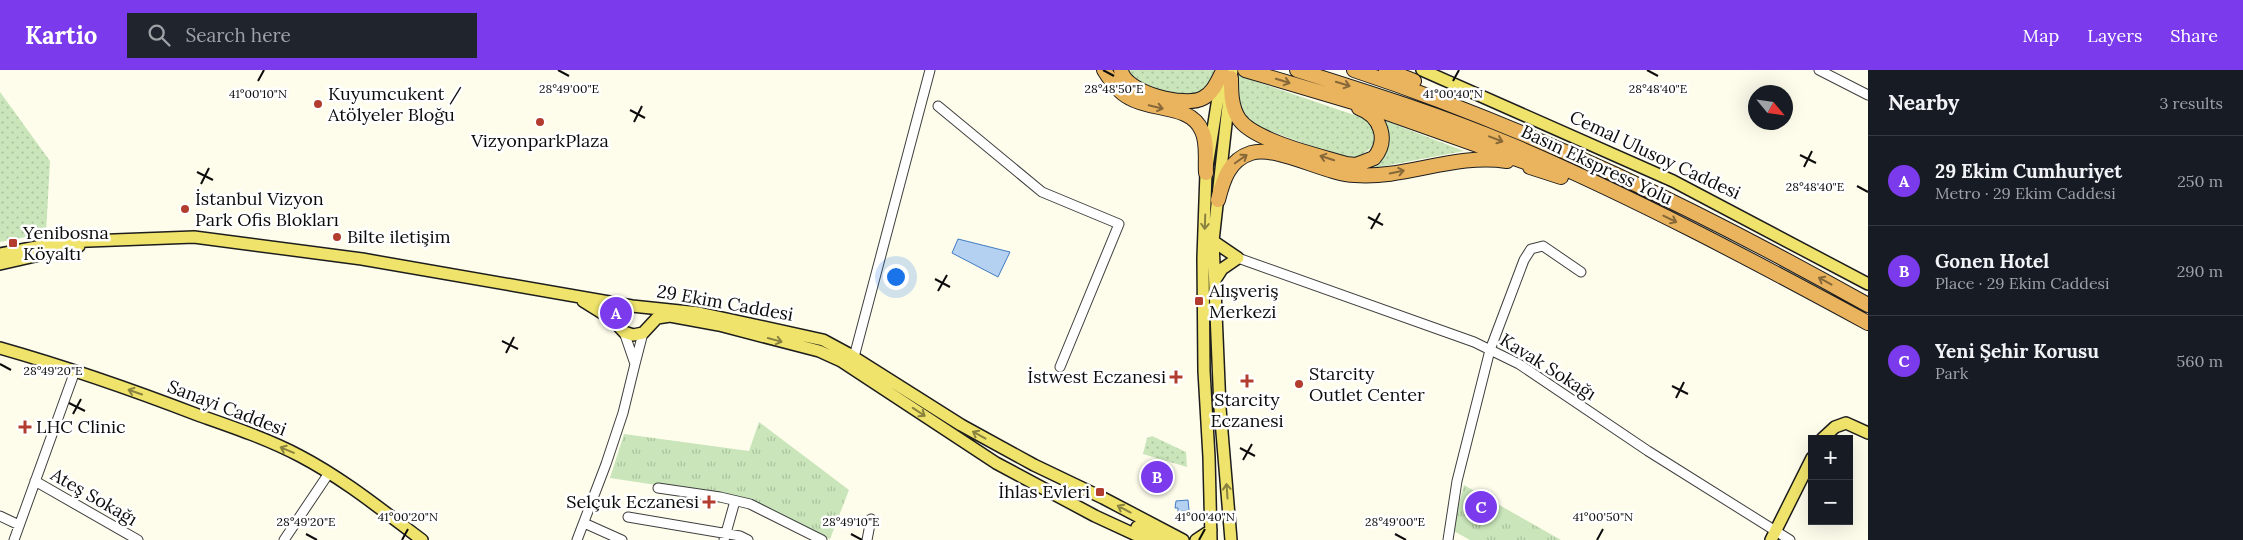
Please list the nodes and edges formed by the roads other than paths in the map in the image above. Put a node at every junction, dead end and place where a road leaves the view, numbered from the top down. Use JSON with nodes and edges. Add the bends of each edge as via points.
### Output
{"nodes":[{"id":1,"x":930,"y":70,"type":"edge"},
{"id":2,"x":1104,"y":70,"type":"edge"},
{"id":3,"x":1122,"y":70,"type":"edge"},
{"id":4,"x":1245,"y":70,"type":"edge"},
{"id":5,"x":1297,"y":70,"type":"edge"},
{"id":6,"x":1354,"y":70,"type":"edge"},
{"id":7,"x":1386,"y":70,"type":"edge"},
{"id":8,"x":1422,"y":70,"type":"edge"},
{"id":9,"x":1819,"y":70,"type":"edge"},
{"id":10,"x":1227,"y":73,"type":"edge"},
{"id":11,"x":1398,"y":73,"type":"edge"},
{"id":12,"x":1321,"y":92,"type":"junction"},
{"id":13,"x":1868,"y":95,"type":"edge"},
{"id":14,"x":938,"y":106,"type":"dead end"},
{"id":15,"x":1535,"y":137,"type":"junction"},
{"id":16,"x":1206,"y":173,"type":"junction"},
{"id":17,"x":1561,"y":177,"type":"junction"},
{"id":18,"x":1626,"y":198,"type":"junction"},
{"id":19,"x":1218,"y":200,"type":"junction"},
{"id":20,"x":1214,"y":240,"type":"junction"},
{"id":21,"x":93,"y":242,"type":"junction"},
{"id":22,"x":0,"y":254,"type":"edge"},
{"id":23,"x":1238,"y":258,"type":"junction"},
{"id":24,"x":0,"y":264,"type":"edge"},
{"id":25,"x":1581,"y":272,"type":"dead end"},
{"id":26,"x":1214,"y":282,"type":"junction"},
{"id":27,"x":1868,"y":284,"type":"edge"},
{"id":28,"x":573,"y":296,"type":"junction"},
{"id":29,"x":1868,"y":305,"type":"edge"},
{"id":30,"x":635,"y":306,"type":"junction"},
{"id":31,"x":1868,"y":324,"type":"edge"},
{"id":32,"x":622,"y":330,"type":"junction"},
{"id":33,"x":644,"y":331,"type":"junction"},
{"id":34,"x":0,"y":348,"type":"edge"},
{"id":35,"x":1490,"y":350,"type":"junction"},
{"id":36,"x":854,"y":357,"type":"junction"},
{"id":37,"x":635,"y":364,"type":"junction"},
{"id":38,"x":1060,"y":367,"type":"dead end"},
{"id":39,"x":75,"y":371,"type":"junction"},
{"id":40,"x":1204,"y":371,"type":"junction"},
{"id":41,"x":1863,"y":430,"type":"edge"},
{"id":42,"x":1826,"y":435,"type":"edge"},
{"id":43,"x":1808,"y":466,"type":"edge"},
{"id":44,"x":329,"y":473,"type":"junction"},
{"id":45,"x":35,"y":482,"type":"junction"},
{"id":46,"x":658,"y":488,"type":"dead end"},
{"id":47,"x":1042,"y":488,"type":"junction"},
{"id":48,"x":735,"y":501,"type":"junction"},
{"id":49,"x":0,"y":516,"type":"edge"},
{"id":50,"x":628,"y":517,"type":"dead end"},
{"id":51,"x":871,"y":519,"type":"dead end"},
{"id":52,"x":584,"y":523,"type":"junction"},
{"id":53,"x":19,"y":525,"type":"junction"},
{"id":54,"x":1211,"y":535,"type":"edge"},
{"id":55,"x":1773,"y":535,"type":"edge"},
{"id":56,"x":725,"y":537,"type":"edge"},
{"id":57,"x":14,"y":540,"type":"edge"},
{"id":58,"x":138,"y":540,"type":"edge"},
{"id":59,"x":284,"y":540,"type":"edge"},
{"id":60,"x":422,"y":540,"type":"edge"},
{"id":61,"x":577,"y":540,"type":"edge"},
{"id":62,"x":622,"y":540,"type":"edge"},
{"id":63,"x":748,"y":540,"type":"edge"},
{"id":64,"x":822,"y":540,"type":"edge"},
{"id":65,"x":867,"y":540,"type":"edge"},
{"id":66,"x":1147,"y":540,"type":"edge"},
{"id":67,"x":1166,"y":540,"type":"edge"},
{"id":68,"x":1183,"y":540,"type":"edge"},
{"id":69,"x":1196,"y":540,"type":"edge"},
{"id":70,"x":1219,"y":540,"type":"edge"},
{"id":71,"x":1231,"y":540,"type":"edge"},
{"id":72,"x":1448,"y":540,"type":"edge"},
{"id":73,"x":1790,"y":540,"type":"edge"}],
"edges":[{"from":1,"to":36,"type":"street"},
{"from":2,"to":16,"type":"highway","one_way":true,"via":[[1114,85],[1131,99],[1195,120],[1203,132]]},
{"from":3,"to":10,"type":"highway","via":[[1127,81],[1142,92],[1187,102],[1205,98]]},
{"from":4,"to":12,"type":"highway","one_way":true},
{"from":5,"to":18,"type":"highway","name":"Basın Ekspress Yolu","one_way":true,"via":[[1468,128]]},
{"from":6,"to":15,"type":"highway","name":"Basın Ekspress Yolu"},
{"from":7,"to":11,"type":"highway"},
{"from":8,"to":27,"type":"main road","name":"Cemal Ulusoy Caddesi","via":[[1673,181]]},
{"from":9,"to":13,"type":"street"},
{"from":12,"to":10,"type":"highway","one_way":true,"via":[[1363,110],[1375,119],[1383,138],[1380,152],[1374,158],[1356,165],[1346,164],[1248,129],[1235,112]]},
{"from":10,"to":16,"type":"main road"},
{"from":10,"to":19,"type":"main road"},
{"from":11,"to":15,"type":"highway","via":[[1496,114]]},
{"from":12,"to":17,"type":"highway","via":[[1529,163]]},
{"from":14,"to":38,"type":"street","via":[[1042,192],[1119,224]]},
{"from":29,"to":15,"type":"highway","name":"Basın Ekspress Yolu","one_way":true,"via":[[1703,216]]},
{"from":16,"to":40,"type":"main road","one_way":true},
{"from":17,"to":18,"type":"highway"},
{"from":19,"to":17,"type":"highway","one_way":true,"via":[[1222,182],[1236,161],[1263,151],[1354,175],[1380,175],[1448,162],[1484,159],[1516,163]]},
{"from":18,"to":31,"type":"highway","name":"Basın Ekspress Yolu","one_way":true},
{"from":19,"to":20,"type":"main road"},
{"from":20,"to":23,"type":"main road"},
{"from":20,"to":26,"type":"main road"},
{"from":21,"to":22,"type":"main road","name":"29 Ekim Caddesi","via":[[62,242]]},
{"from":21,"to":24,"type":"main road","name":"29 Ekim Caddesi"},
{"from":21,"to":28,"type":"main road","name":"29 Ekim Caddesi","via":[[194,237],[362,259]]},
{"from":23,"to":26,"type":"main road","via":[[1222,269]]},
{"from":23,"to":35,"type":"street","name":"Kavak Sokağı"},
{"from":25,"to":35,"type":"street","via":[[1542,246],[1531,249]]},
{"from":71,"to":26,"type":"main road","one_way":true},
{"from":28,"to":30,"type":"main road","name":"29 Ekim Caddesi"},
{"from":28,"to":32,"type":"main road","via":[[595,307]]},
{"from":30,"to":32,"type":"main road","via":[[621,314]]},
{"from":30,"to":33,"type":"main road","via":[[647,315],[648,325]]},
{"from":30,"to":36,"type":"main road","name":"29 Ekim Caddesi","via":[[699,313],[782,330],[823,340]]},
{"from":32,"to":33,"type":"main road","via":[[633,336]]},
{"from":32,"to":37,"type":"street"},
{"from":33,"to":37,"type":"street"},
{"from":33,"to":47,"type":"main road","name":"29 Ekim Caddesi","one_way":true,"via":[[657,318],[670,316],[819,351],[842,361],[981,453]]},
{"from":34,"to":39,"type":"main road","name":"Sanayi Caddesi"},
{"from":35,"to":55,"type":"street","name":"Kavak Sokağı","via":[[1519,364]]},
{"from":35,"to":72,"type":"street","via":[[1457,480]]},
{"from":68,"to":36,"type":"main road","name":"29 Ekim Caddesi","one_way":true,"via":[[961,425]]},
{"from":37,"to":52,"type":"street","via":[[620,422]]},
{"from":44,"to":39,"type":"main road","name":"Sanayi Caddesi","one_way":true,"via":[[252,435]]},
{"from":39,"to":45,"type":"street"},
{"from":40,"to":54,"type":"main road"},
{"from":40,"to":70,"type":"main road","via":[[1213,436]]},
{"from":41,"to":42,"type":"main road","via":[[1846,423]]},
{"from":43,"to":55,"type":"main road"},
{"from":44,"to":59,"type":"street"},
{"from":44,"to":60,"type":"main road","name":"Sanayi Caddesi"},
{"from":45,"to":53,"type":"street"},
{"from":45,"to":58,"type":"street","name":"Ateş Sokağı"},
{"from":46,"to":48,"type":"street"},
{"from":47,"to":66,"type":"main road","name":"29 Ekim Caddesi"},
{"from":47,"to":67,"type":"main road"},
{"from":48,"to":56,"type":"street"},
{"from":48,"to":64,"type":"street","via":[[750,504]]},
{"from":49,"to":53,"type":"street"},
{"from":50,"to":56,"type":"street"},
{"from":51,"to":65,"type":"street"},
{"from":52,"to":61,"type":"street"},
{"from":52,"to":62,"type":"street"},
{"from":53,"to":57,"type":"street"},
{"from":54,"to":69,"type":"main road"},
{"from":55,"to":73,"type":"street","name":"Kavak Sokağı"},
{"from":56,"to":63,"type":"street"}]}
